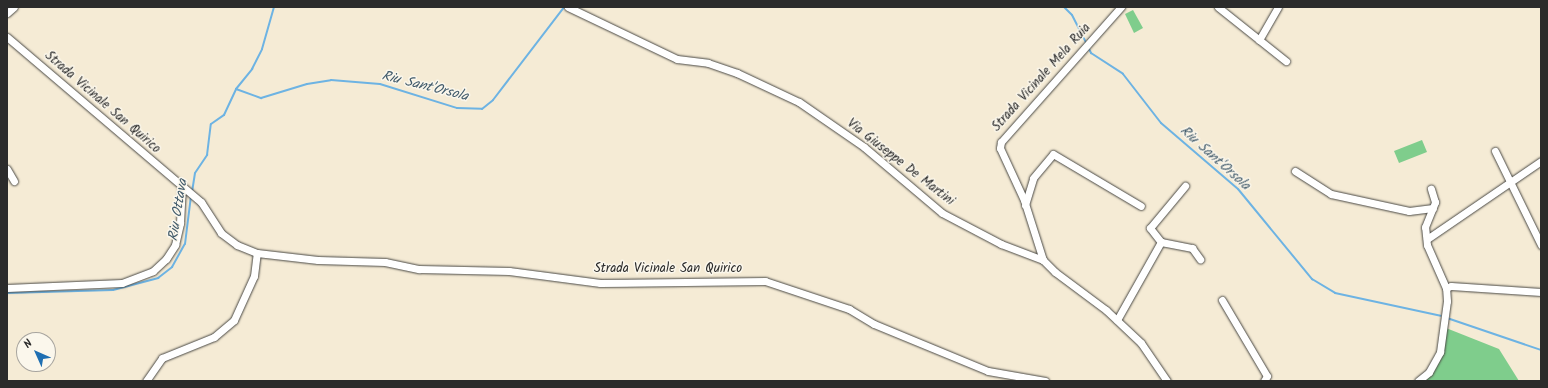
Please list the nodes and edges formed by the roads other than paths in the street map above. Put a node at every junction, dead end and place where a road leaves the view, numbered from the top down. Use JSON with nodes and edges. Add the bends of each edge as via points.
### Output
{"nodes":[{"id":1,"x":14,"y":7,"type":"edge"},
{"id":2,"x":568,"y":7,"type":"edge"},
{"id":3,"x":1121,"y":7,"type":"edge"},
{"id":4,"x":1218,"y":7,"type":"edge"},
{"id":5,"x":1278,"y":7,"type":"edge"},
{"id":6,"x":7,"y":13,"type":"edge"},
{"id":7,"x":7,"y":37,"type":"edge"},
{"id":8,"x":1259,"y":40,"type":"junction"},
{"id":9,"x":1286,"y":61,"type":"dead end"},
{"id":10,"x":1495,"y":151,"type":"dead end"},
{"id":11,"x":1541,"y":161,"type":"edge"},
{"id":12,"x":7,"y":169,"type":"edge"},
{"id":13,"x":1295,"y":171,"type":"dead end"},
{"id":14,"x":14,"y":181,"type":"dead end"},
{"id":15,"x":1511,"y":183,"type":"junction"},
{"id":16,"x":1185,"y":186,"type":"dead end"},
{"id":17,"x":185,"y":189,"type":"junction"},
{"id":18,"x":1431,"y":189,"type":"dead end"},
{"id":19,"x":1025,"y":205,"type":"junction"},
{"id":20,"x":1141,"y":206,"type":"dead end"},
{"id":21,"x":1433,"y":208,"type":"junction"},
{"id":22,"x":1426,"y":239,"type":"junction"},
{"id":23,"x":1161,"y":242,"type":"junction"},
{"id":24,"x":1541,"y":245,"type":"edge"},
{"id":25,"x":257,"y":253,"type":"junction"},
{"id":26,"x":1200,"y":259,"type":"dead end"},
{"id":27,"x":1043,"y":260,"type":"junction"},
{"id":28,"x":7,"y":288,"type":"edge"},
{"id":29,"x":1446,"y":288,"type":"junction"},
{"id":30,"x":1541,"y":292,"type":"edge"},
{"id":31,"x":1222,"y":300,"type":"dead end"},
{"id":32,"x":1117,"y":320,"type":"junction"},
{"id":33,"x":146,"y":381,"type":"edge"},
{"id":34,"x":1045,"y":381,"type":"edge"},
{"id":35,"x":1167,"y":381,"type":"edge"},
{"id":36,"x":1264,"y":381,"type":"edge"},
{"id":37,"x":1418,"y":381,"type":"edge"}],
"edges":[{"from":1,"to":6,"type":"street"},
{"from":2,"to":27,"type":"street","name":"Via Giuseppe De Martini","via":[[677,59],[708,63],[737,73],[799,102],[864,147],[942,213],[1001,244]]},
{"from":3,"to":19,"type":"street","name":"Strada Vicinale Mela Ruia","via":[[1000,142],[1000,148]]},
{"from":4,"to":8,"type":"street"},
{"from":5,"to":8,"type":"street"},
{"from":7,"to":17,"type":"street","name":"Strada Vicinale San Quirico"},
{"from":8,"to":9,"type":"street"},
{"from":10,"to":15,"type":"street"},
{"from":11,"to":15,"type":"street"},
{"from":12,"to":14,"type":"street"},
{"from":13,"to":21,"type":"street","via":[[1332,194],[1409,211]]},
{"from":15,"to":22,"type":"street"},
{"from":15,"to":24,"type":"street"},
{"from":16,"to":23,"type":"street","via":[[1150,228]]},
{"from":17,"to":25,"type":"street","name":"Strada Vicinale San Quirico","via":[[201,202],[222,233],[237,245]]},
{"from":17,"to":28,"type":"street","via":[[175,245],[166,259],[153,271],[122,283]]},
{"from":18,"to":21,"type":"street","via":[[1435,202]]},
{"from":19,"to":20,"type":"street","via":[[1033,178],[1053,154]]},
{"from":19,"to":27,"type":"street","name":"Strada Vicinale Mela Ruia"},
{"from":21,"to":22,"type":"street","via":[[1425,227]]},
{"from":22,"to":29,"type":"street"},
{"from":23,"to":26,"type":"street","via":[[1192,248]]},
{"from":23,"to":32,"type":"street"},
{"from":25,"to":33,"type":"street","via":[[254,276],[234,320],[214,337],[162,358]]},
{"from":25,"to":34,"type":"street","name":"Strada Vicinale San Quirico","via":[[318,260],[384,262],[419,269],[509,271],[600,283],[765,280],[849,308],[874,324],[988,371]]},
{"from":27,"to":32,"type":"street","name":"Via Giuseppe De Martini"},
{"from":29,"to":30,"type":"street","via":[[1451,286]]},
{"from":29,"to":37,"type":"street","via":[[1447,301],[1440,352],[1429,372]]},
{"from":31,"to":36,"type":"street","via":[[1267,376]]},
{"from":32,"to":35,"type":"street","name":"Via Giuseppe De Martini","via":[[1141,343]]}]}
